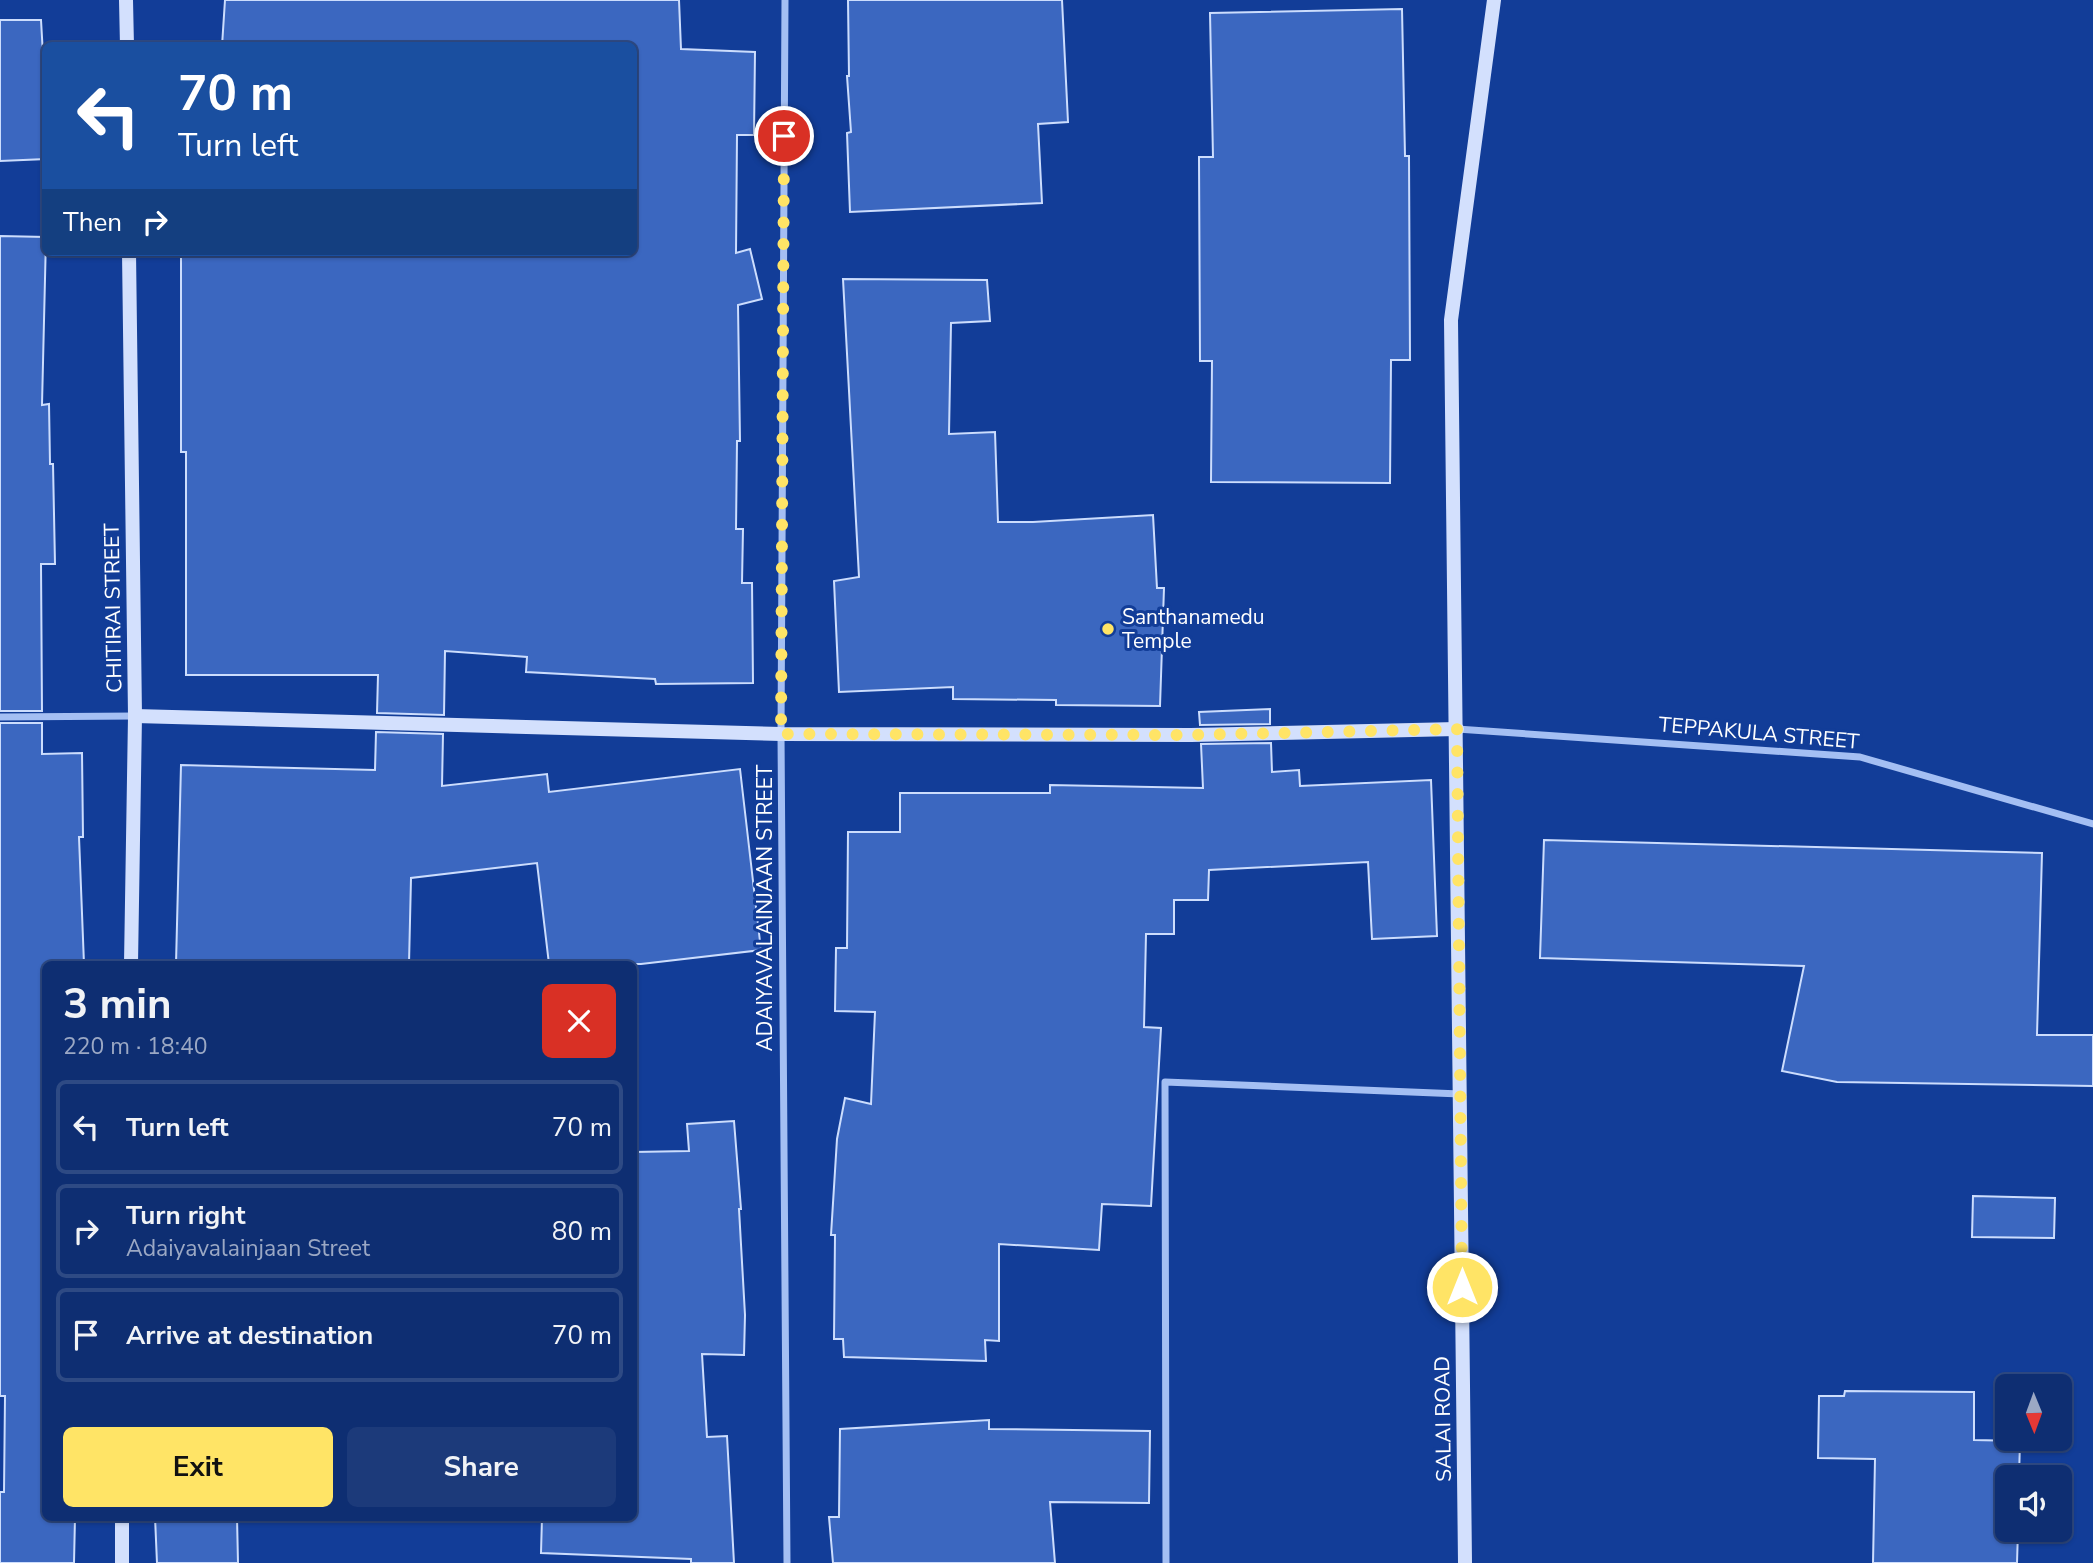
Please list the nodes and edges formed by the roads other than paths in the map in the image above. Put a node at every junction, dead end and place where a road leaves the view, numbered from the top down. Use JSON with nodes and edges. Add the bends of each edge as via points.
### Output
{"nodes":[{"id":1,"x":126,"y":0,"type":"edge"},
{"id":2,"x":785,"y":0,"type":"edge"},
{"id":3,"x":1494,"y":0,"type":"edge"},
{"id":4,"x":127,"y":42,"type":"edge"},
{"id":5,"x":130,"y":256,"type":"edge"},
{"id":6,"x":135,"y":716,"type":"junction"},
{"id":7,"x":0,"y":717,"type":"edge"},
{"id":8,"x":1457,"y":729,"type":"junction"},
{"id":9,"x":781,"y":734,"type":"junction"},
{"id":10,"x":2093,"y":824,"type":"edge"},
{"id":11,"x":131,"y":961,"type":"edge"},
{"id":12,"x":1460,"y":1094,"type":"junction"},
{"id":13,"x":122,"y":1521,"type":"edge"},
{"id":14,"x":122,"y":1563,"type":"edge"},
{"id":15,"x":787,"y":1563,"type":"edge"},
{"id":16,"x":1166,"y":1563,"type":"edge"},
{"id":17,"x":1465,"y":1563,"type":"edge"}],
"edges":[{"from":1,"to":4,"type":"street"},
{"from":2,"to":9,"type":"street","name":"ADAIYAVALAINJAAN STREET"},
{"from":3,"to":8,"type":"street","name":"SALAI ROAD","via":[[1451,320]]},
{"from":5,"to":6,"type":"street","name":"CHITIRAI STREET"},
{"from":6,"to":7,"type":"street"},
{"from":6,"to":9,"type":"street"},
{"from":6,"to":11,"type":"street","name":"CHITIRAI STREET"},
{"from":8,"to":9,"type":"street","via":[[1191,735]]},
{"from":8,"to":10,"type":"street","name":"TEPPAKULA STREET","via":[[1860,757]]},
{"from":8,"to":12,"type":"street","name":"SALAI ROAD"},
{"from":9,"to":15,"type":"street","name":"ADAIYAVALAINJAAN STREET"},
{"from":12,"to":16,"type":"street","via":[[1165,1082]]},
{"from":12,"to":17,"type":"street","name":"SALAI ROAD"},
{"from":13,"to":14,"type":"street"}]}
